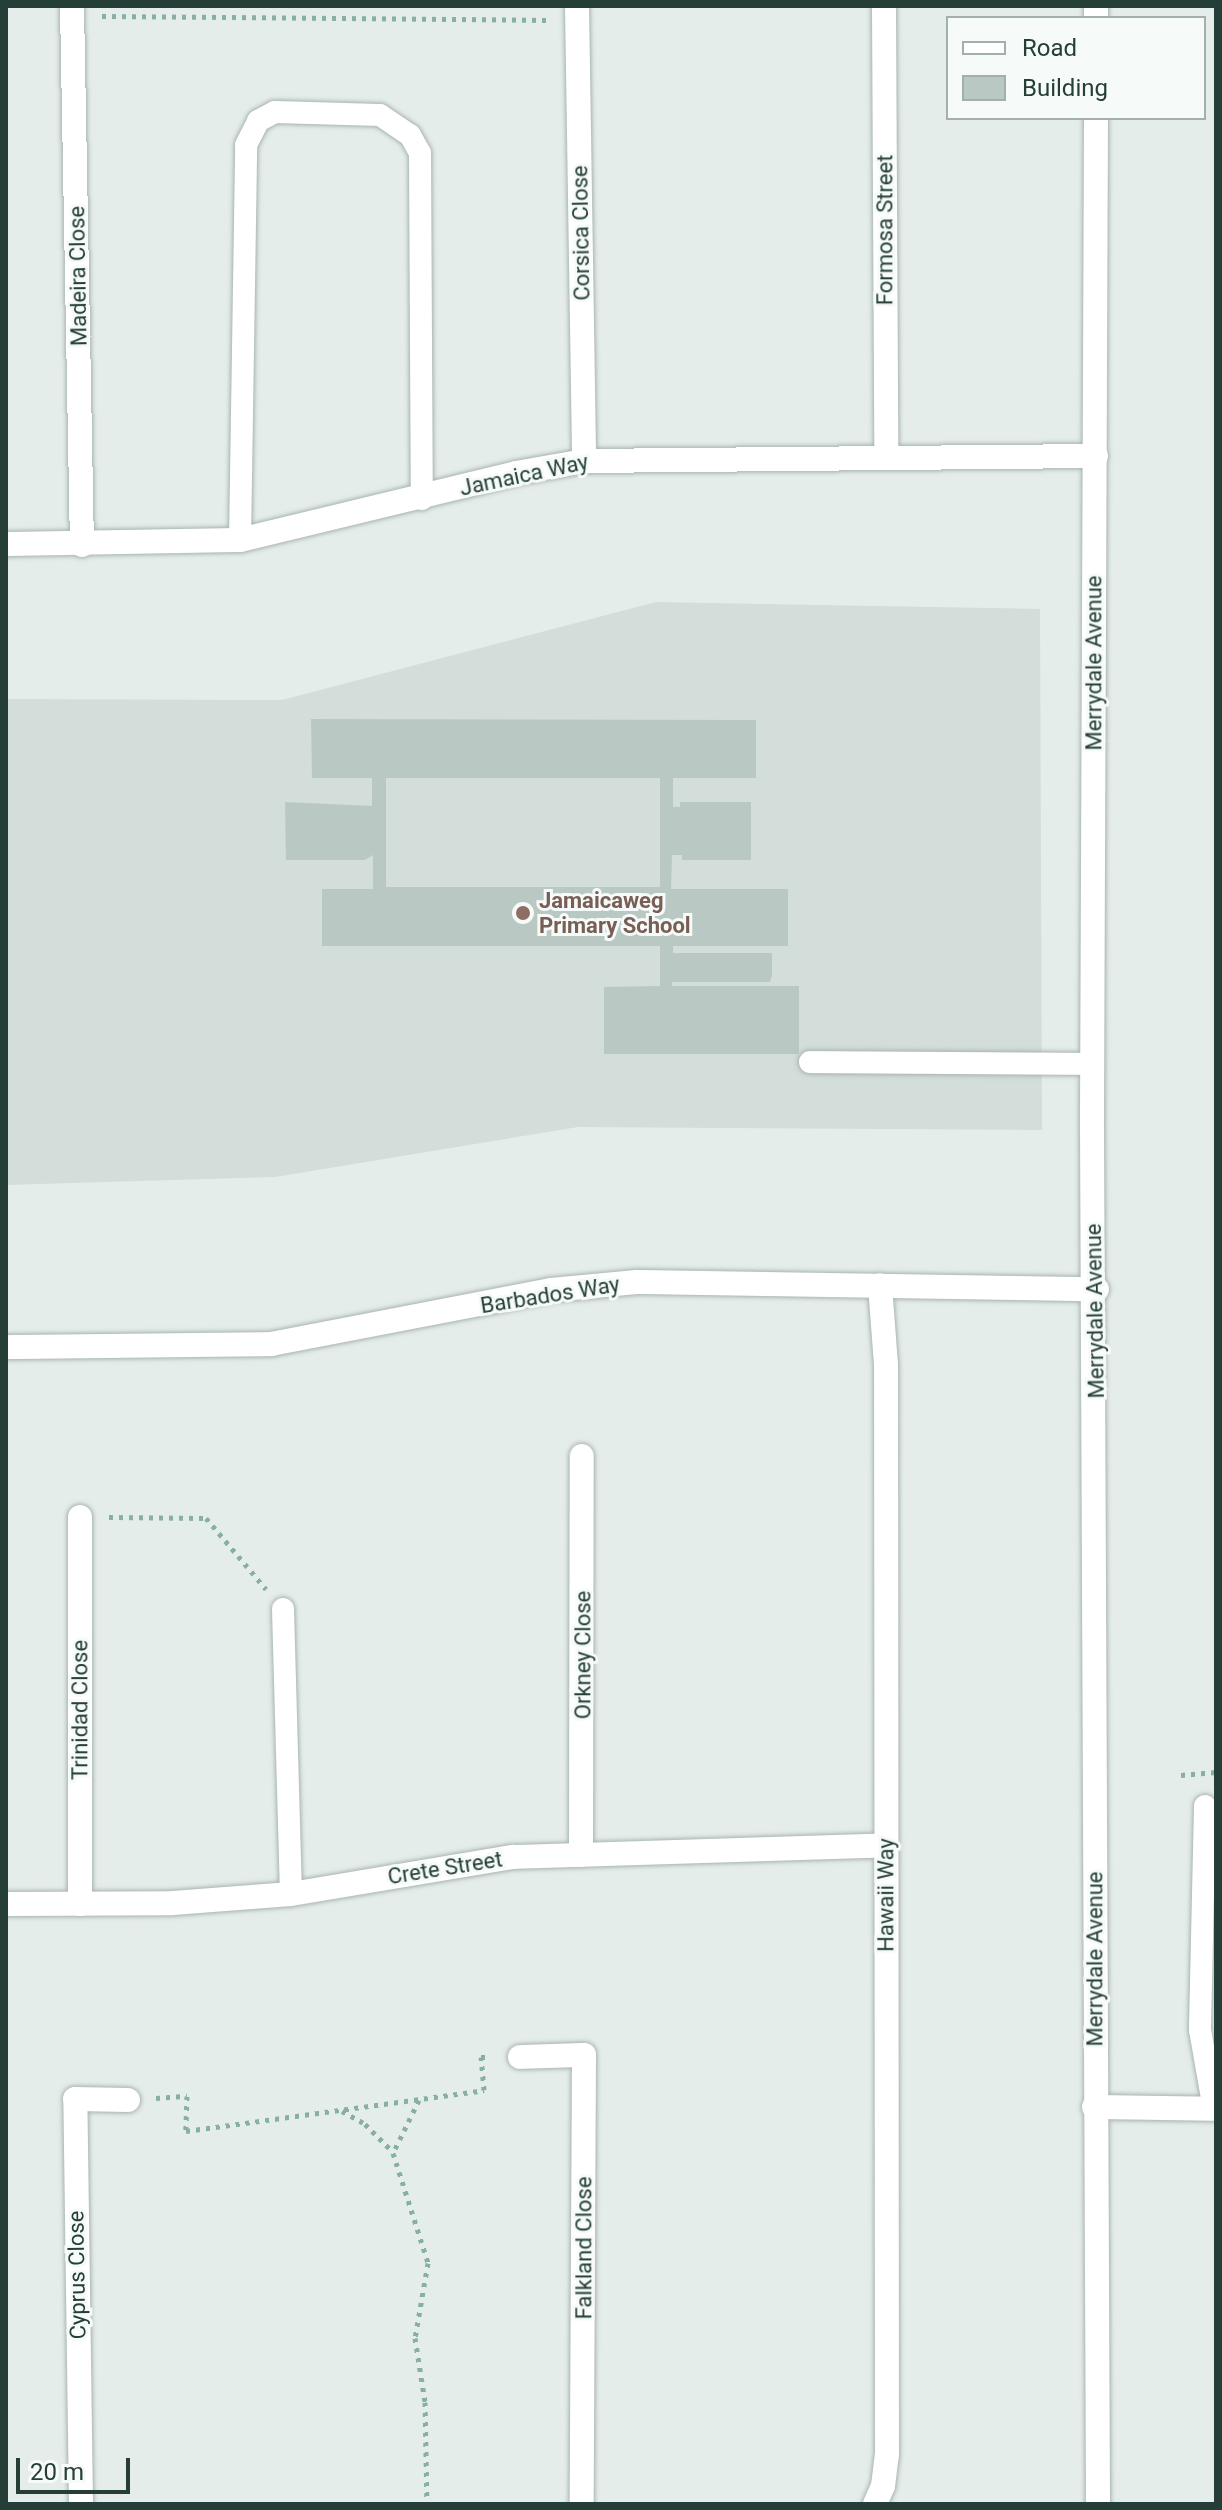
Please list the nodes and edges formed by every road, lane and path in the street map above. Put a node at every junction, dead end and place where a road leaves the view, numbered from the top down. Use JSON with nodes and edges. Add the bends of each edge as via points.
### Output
{"nodes":[{"id":1,"x":884,"y":6,"type":"edge"},
{"id":2,"x":73,"y":11,"type":"edge"},
{"id":3,"x":577,"y":13,"type":"edge"},
{"id":4,"x":1096,"y":120,"type":"edge"},
{"id":5,"x":886,"y":454,"type":"junction"},
{"id":6,"x":1096,"y":456,"type":"junction"},
{"id":7,"x":584,"y":461,"type":"junction"},
{"id":8,"x":422,"y":499,"type":"junction"},
{"id":9,"x":240,"y":540,"type":"junction"},
{"id":10,"x":6,"y":544,"type":"edge"},
{"id":11,"x":82,"y":545,"type":"junction"},
{"id":12,"x":810,"y":1062,"type":"dead end"},
{"id":13,"x":1093,"y":1064,"type":"junction"},
{"id":14,"x":880,"y":1285,"type":"junction"},
{"id":15,"x":1097,"y":1289,"type":"junction"},
{"id":16,"x":6,"y":1347,"type":"edge"},
{"id":17,"x":582,"y":1456,"type":"dead end"},
{"id":18,"x":80,"y":1517,"type":"joint"},
{"id":19,"x":283,"y":1609,"type":"joint"},
{"id":20,"x":1205,"y":1806,"type":"dead end"},
{"id":21,"x":886,"y":1845,"type":"junction"},
{"id":22,"x":581,"y":1855,"type":"junction"},
{"id":23,"x":291,"y":1894,"type":"junction"},
{"id":24,"x":6,"y":1904,"type":"edge"},
{"id":25,"x":80,"y":1904,"type":"junction"},
{"id":26,"x":481,"y":2057,"type":"dead end"},
{"id":27,"x":520,"y":2057,"type":"dead end"},
{"id":28,"x":187,"y":2096,"type":"dead end"},
{"id":29,"x":420,"y":2099,"type":"junction"},
{"id":30,"x":128,"y":2100,"type":"dead end"},
{"id":31,"x":1094,"y":2107,"type":"junction"},
{"id":32,"x":1215,"y":2109,"type":"edge"},
{"id":33,"x":341,"y":2110,"type":"junction"},
{"id":34,"x":393,"y":2153,"type":"junction"},
{"id":35,"x":81,"y":2504,"type":"edge"},
{"id":36,"x":427,"y":2504,"type":"edge"},
{"id":37,"x":582,"y":2504,"type":"edge"},
{"id":38,"x":875,"y":2504,"type":"edge"},
{"id":39,"x":1098,"y":2504,"type":"edge"}],
"edges":[{"from":1,"to":5,"type":"street","name":"Formosa Street"},
{"from":2,"to":3,"type":"path"},
{"from":2,"to":11,"type":"street","name":"Madeira Close"},
{"from":3,"to":7,"type":"street","name":"Corsica Close"},
{"from":4,"to":6,"type":"street","name":"Merrydale Avenue"},
{"from":5,"to":6,"type":"street","name":"Jamaica Way"},
{"from":5,"to":7,"type":"street","name":"Jamaica Way"},
{"from":6,"to":13,"type":"street","name":"Merrydale Avenue"},
{"from":7,"to":8,"type":"street","name":"Jamaica Way"},
{"from":8,"to":9,"type":"street","name":"Jamaica Way"},
{"from":8,"to":9,"type":"lane","via":[[420,153],[410,135],[380,115],[275,112],[258,121],[246,145]]},
{"from":9,"to":11,"type":"street","name":"Jamaica Way"},
{"from":10,"to":11,"type":"street","name":"Jamaica Way"},
{"from":12,"to":13,"type":"lane"},
{"from":13,"to":15,"type":"street","name":"Merrydale Avenue"},
{"from":14,"to":15,"type":"street","name":"Barbados Way"},
{"from":14,"to":16,"type":"street","name":"Barbados Way","via":[[637,1282],[551,1290],[271,1344]]},
{"from":14,"to":21,"type":"street","name":"Hawaii Way","via":[[886,1365]]},
{"from":15,"to":31,"type":"street","name":"Merrydale Avenue"},
{"from":17,"to":22,"type":"street","name":"Orkney Close"},
{"from":18,"to":19,"type":"path","via":[[206,1518]]},
{"from":18,"to":25,"type":"street","name":"Trinidad Close"},
{"from":19,"to":23,"type":"lane"},
{"from":20,"to":32,"type":"lane","via":[[1200,2030]]},
{"from":21,"to":22,"type":"street","name":"Crete Street"},
{"from":21,"to":38,"type":"street","name":"Hawaii Way","via":[[887,2455]]},
{"from":22,"to":23,"type":"street","name":"Crete Street","via":[[513,1857]]},
{"from":23,"to":25,"type":"street","name":"Crete Street"},
{"from":24,"to":25,"type":"street","name":"Crete Street"},
{"from":26,"to":29,"type":"path","via":[[484,2090]]},
{"from":27,"to":37,"type":"street","name":"Falkland Close","via":[[584,2055]]},
{"from":28,"to":33,"type":"path","via":[[186,2131]]},
{"from":29,"to":33,"type":"path"},
{"from":29,"to":34,"type":"path"},
{"from":30,"to":35,"type":"street","name":"Cyprus Close","via":[[75,2099]]},
{"from":31,"to":32,"type":"street"},
{"from":31,"to":39,"type":"street","name":"Merrydale Avenue"},
{"from":33,"to":34,"type":"path","via":[[365,2124]]},
{"from":34,"to":36,"type":"path","via":[[428,2263],[415,2338],[425,2402]]}]}
